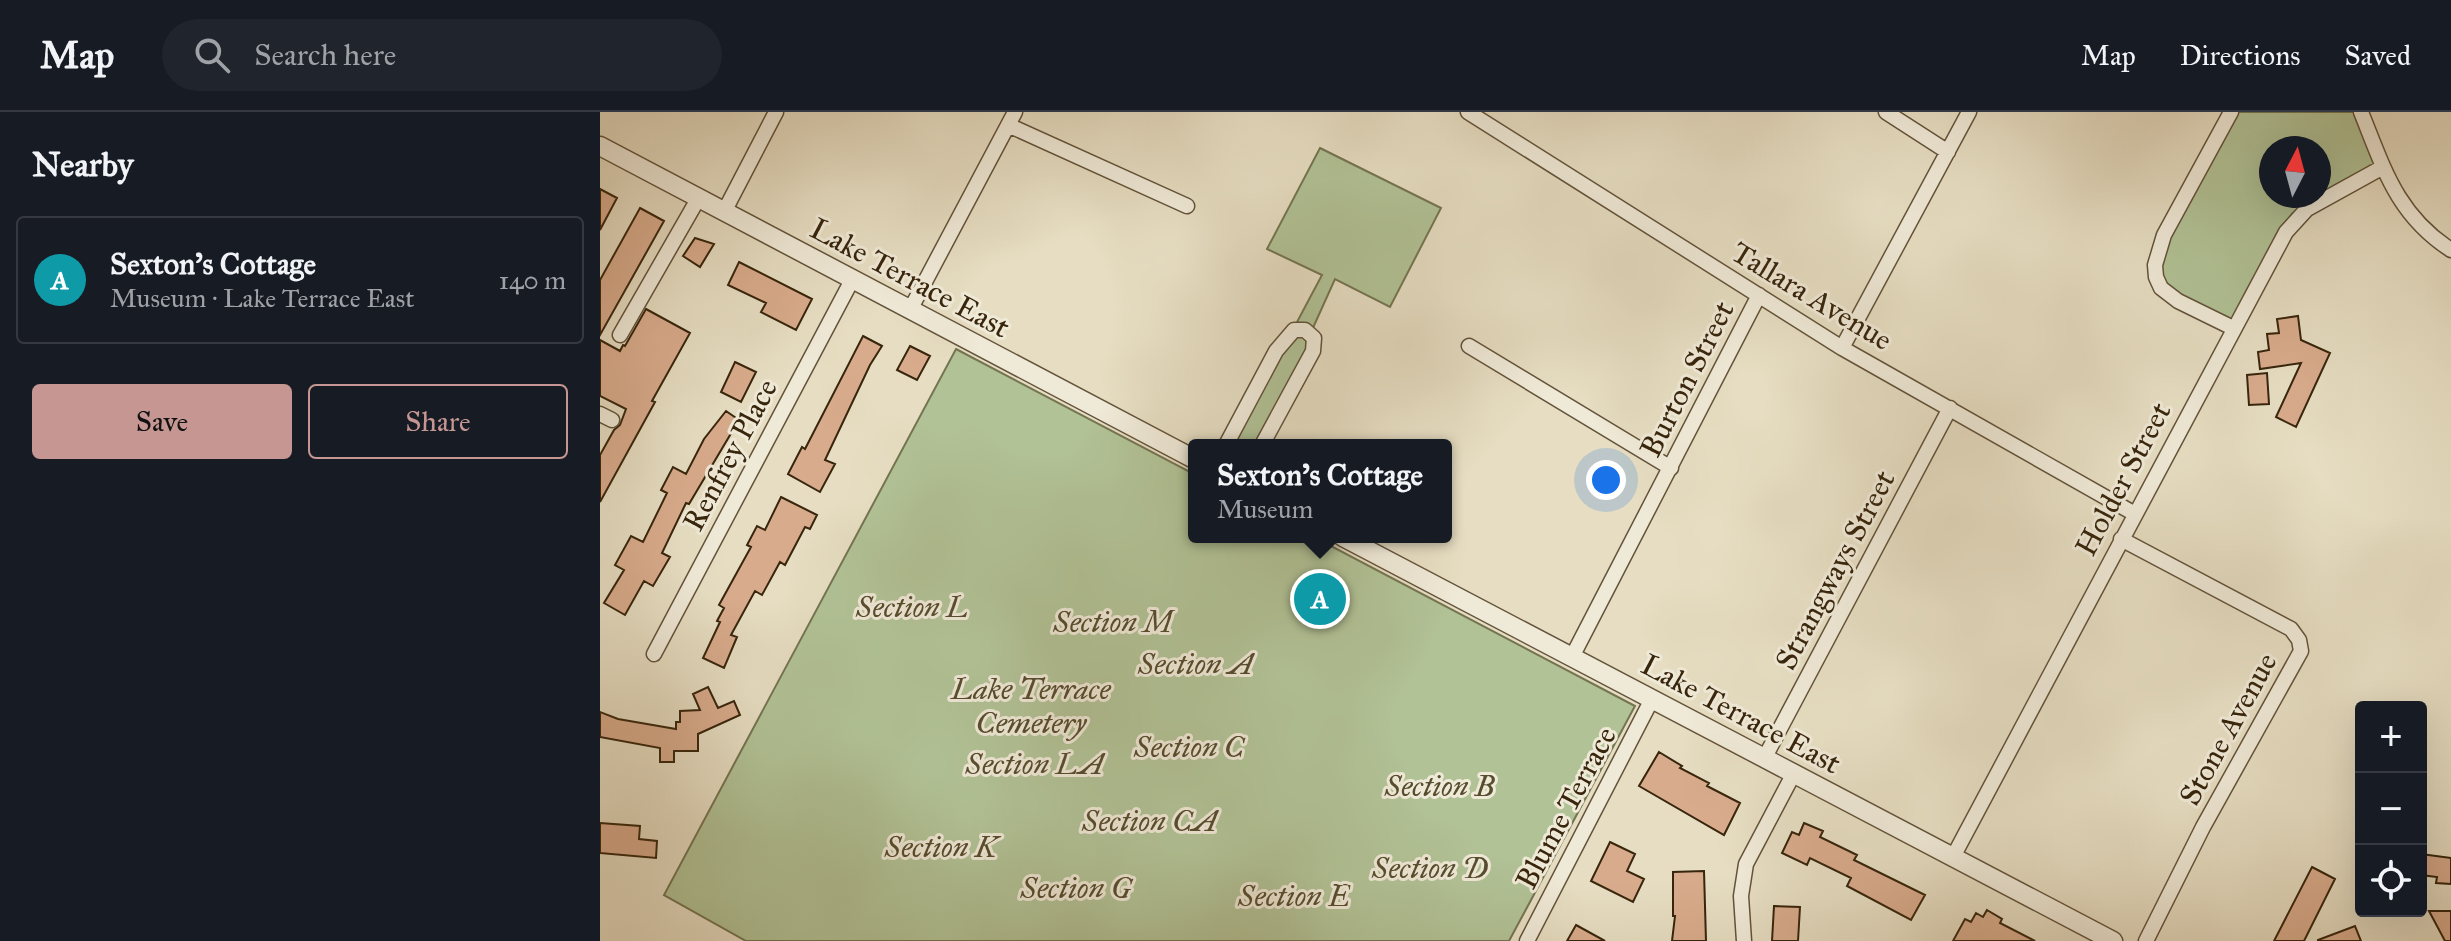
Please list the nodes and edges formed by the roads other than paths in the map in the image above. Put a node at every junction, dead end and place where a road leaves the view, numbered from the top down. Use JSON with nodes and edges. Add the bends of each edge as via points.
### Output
{"nodes":[{"id":1,"x":776,"y":112,"type":"edge"},
{"id":2,"x":1468,"y":112,"type":"edge"},
{"id":3,"x":1886,"y":112,"type":"edge"},
{"id":4,"x":1969,"y":112,"type":"edge"},
{"id":5,"x":2231,"y":112,"type":"edge"},
{"id":6,"x":2361,"y":112,"type":"edge"},
{"id":7,"x":1012,"y":118,"type":"edge"},
{"id":8,"x":600,"y":146,"type":"edge"},
{"id":9,"x":1948,"y":152,"type":"junction"},
{"id":10,"x":2383,"y":167,"type":"junction"},
{"id":11,"x":698,"y":199,"type":"junction"},
{"id":12,"x":1187,"y":206,"type":"dead end"},
{"id":13,"x":724,"y":212,"type":"junction"},
{"id":14,"x":2451,"y":250,"type":"edge"},
{"id":15,"x":852,"y":280,"type":"junction"},
{"id":16,"x":1759,"y":295,"type":"junction"},
{"id":17,"x":910,"y":310,"type":"junction"},
{"id":18,"x":2233,"y":328,"type":"junction"},
{"id":19,"x":620,"y":335,"type":"dead end"},
{"id":20,"x":1469,"y":346,"type":"dead end"},
{"id":21,"x":1842,"y":348,"type":"junction"},
{"id":22,"x":1950,"y":408,"type":"junction"},
{"id":23,"x":1229,"y":439,"type":"edge"},
{"id":24,"x":1265,"y":439,"type":"edge"},
{"id":25,"x":1188,"y":456,"type":"edge"},
{"id":26,"x":1671,"y":468,"type":"junction"},
{"id":27,"x":2135,"y":514,"type":"junction"},
{"id":28,"x":2121,"y":539,"type":"junction"},
{"id":29,"x":1354,"y":543,"type":"edge"},
{"id":30,"x":654,"y":654,"type":"dead end"},
{"id":31,"x":1572,"y":657,"type":"junction"},
{"id":32,"x":1652,"y":699,"type":"junction"},
{"id":33,"x":1765,"y":757,"type":"junction"},
{"id":34,"x":1794,"y":773,"type":"junction"},
{"id":35,"x":1953,"y":857,"type":"junction"},
{"id":36,"x":1527,"y":941,"type":"edge"},
{"id":37,"x":1744,"y":941,"type":"edge"},
{"id":38,"x":2113,"y":941,"type":"edge"},
{"id":39,"x":2146,"y":941,"type":"edge"}],
"edges":[{"from":1,"to":13,"type":"street"},
{"from":2,"to":16,"type":"street","name":"Tallara Avenue"},
{"from":3,"to":9,"type":"street"},
{"from":4,"to":9,"type":"street"},
{"from":5,"to":18,"type":"street","via":[[2164,235],[2155,265],[2161,288],[2169,295]]},
{"from":6,"to":10,"type":"street"},
{"from":7,"to":12,"type":"street"},
{"from":7,"to":17,"type":"street"},
{"from":8,"to":11,"type":"street","name":"Lake Terrace East"},
{"from":9,"to":21,"type":"street"},
{"from":10,"to":14,"type":"street","via":[[2403,207],[2429,236]]},
{"from":10,"to":18,"type":"street","name":"Holder Street","via":[[2297,219]]},
{"from":11,"to":13,"type":"street","name":"Lake Terrace East"},
{"from":11,"to":19,"type":"street"},
{"from":13,"to":15,"type":"street","name":"Lake Terrace East"},
{"from":15,"to":17,"type":"street","name":"Lake Terrace East"},
{"from":15,"to":30,"type":"street","name":"Renfrey Place"},
{"from":16,"to":21,"type":"street","name":"Tallara Avenue"},
{"from":16,"to":26,"type":"street","name":"Burton Street"},
{"from":17,"to":25,"type":"street","name":"Lake Terrace East"},
{"from":18,"to":27,"type":"street","name":"Holder Street"},
{"from":20,"to":26,"type":"street"},
{"from":21,"to":22,"type":"street","name":"Tallara Avenue"},
{"from":22,"to":27,"type":"street","name":"Tallara Avenue"},
{"from":22,"to":33,"type":"street","name":"Strangways Street"},
{"from":23,"to":24,"type":"street","via":[[1276,351],[1294,330],[1305,330],[1314,338],[1313,351]]},
{"from":26,"to":31,"type":"street","name":"Burton Street"},
{"from":27,"to":28,"type":"street","name":"Holder Street"},
{"from":28,"to":35,"type":"street","name":"Holder Street"},
{"from":28,"to":39,"type":"street","name":"Stone Avenue","via":[[2291,629],[2301,651]]},
{"from":29,"to":31,"type":"street","name":"Lake Terrace East"},
{"from":31,"to":32,"type":"street","name":"Lake Terrace East"},
{"from":32,"to":33,"type":"street","name":"Lake Terrace East"},
{"from":32,"to":36,"type":"street","name":"Blume Terrace"},
{"from":33,"to":34,"type":"street","name":"Lake Terrace East"},
{"from":34,"to":35,"type":"street","name":"Lake Terrace East"},
{"from":34,"to":37,"type":"street","via":[[1746,864],[1741,896]]},
{"from":35,"to":38,"type":"street","name":"Lake Terrace East"}]}
